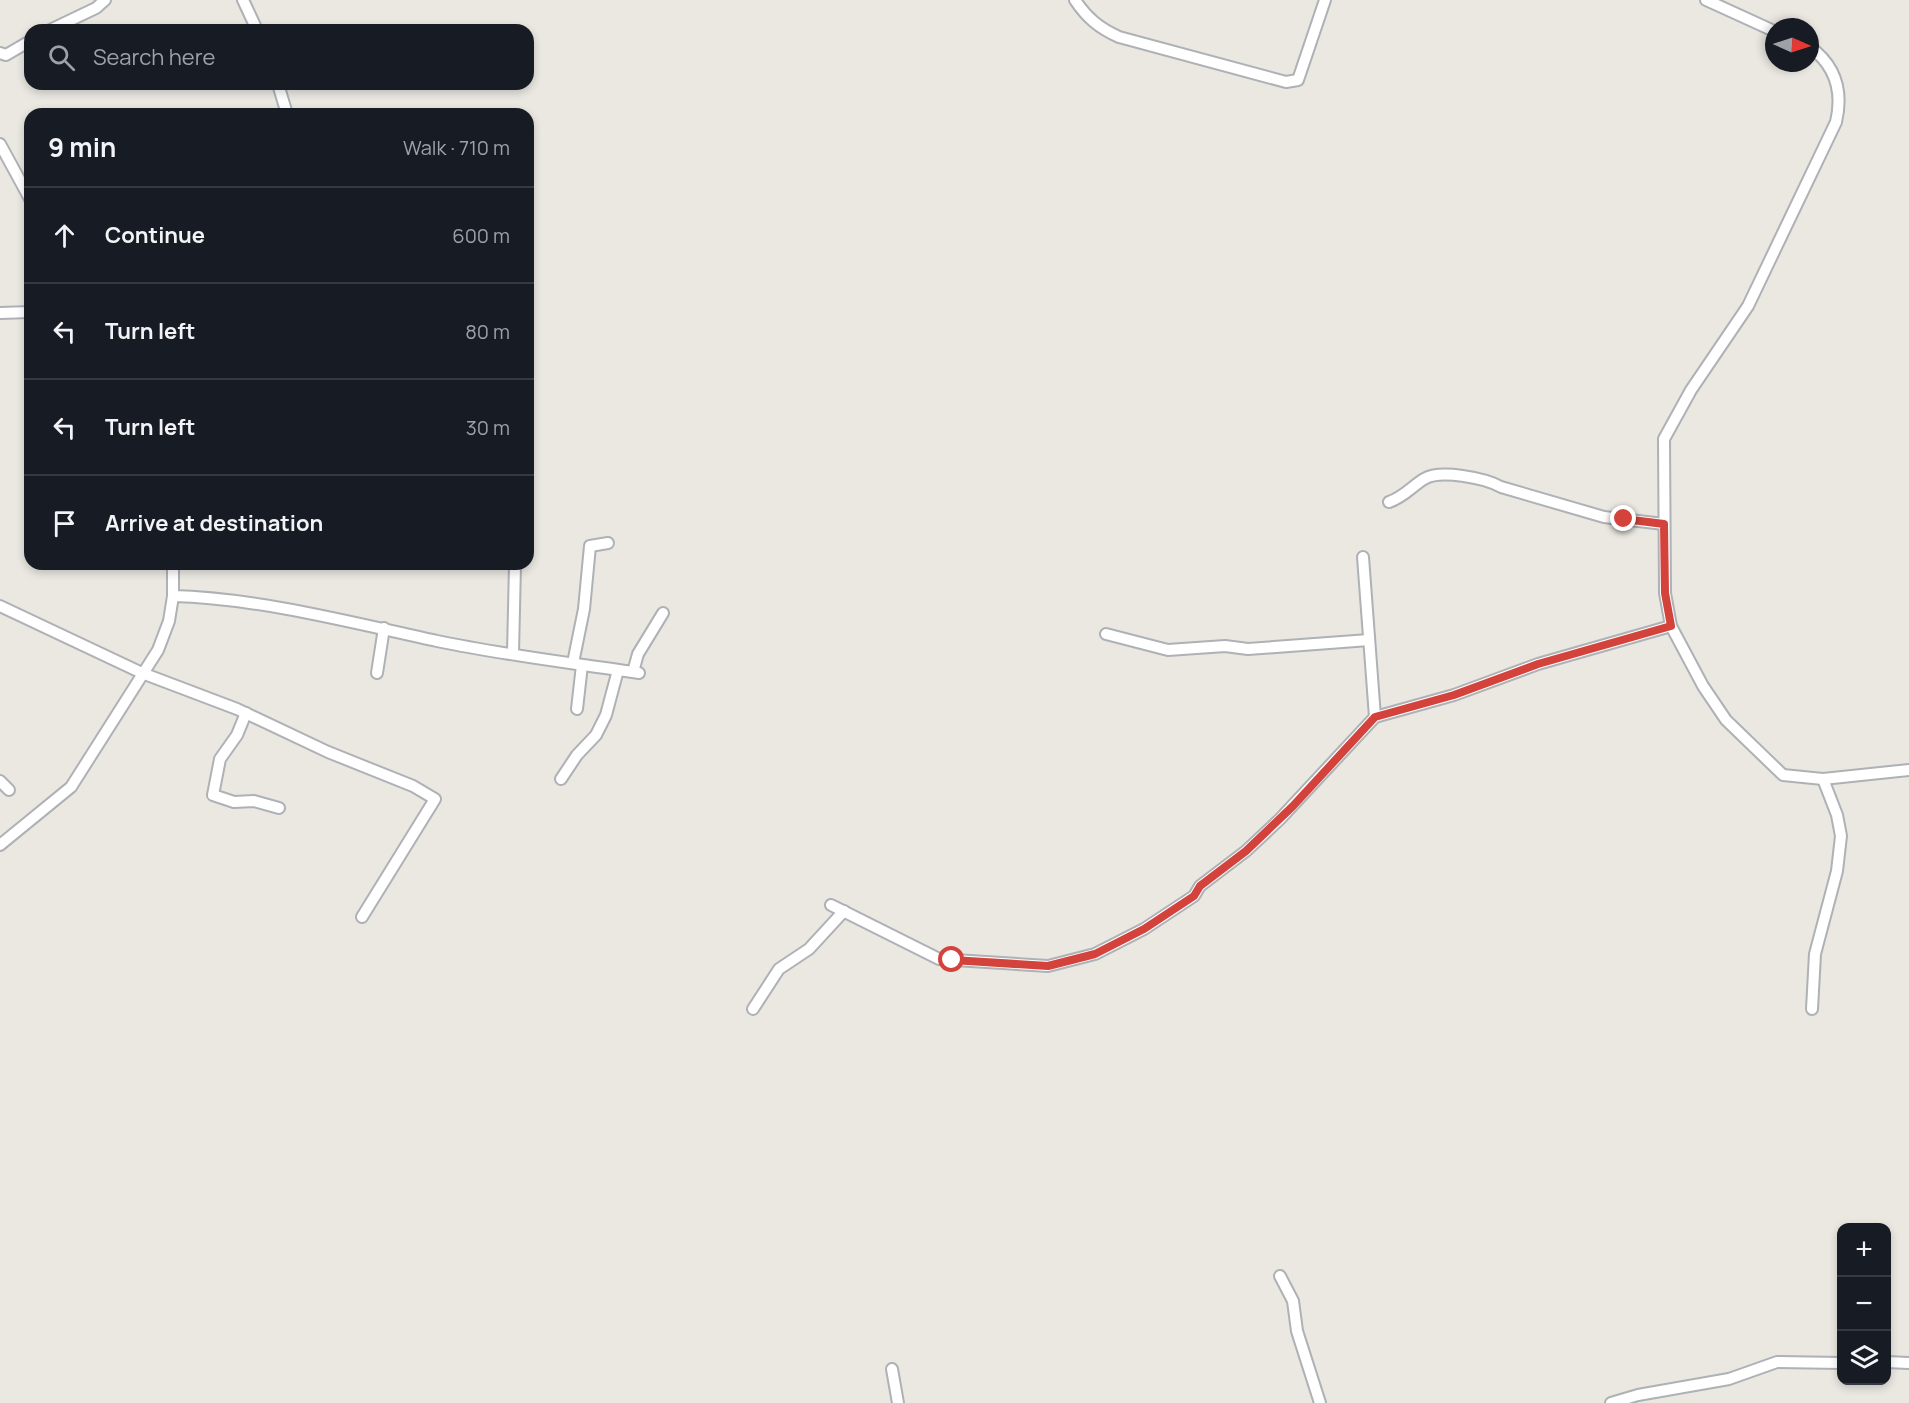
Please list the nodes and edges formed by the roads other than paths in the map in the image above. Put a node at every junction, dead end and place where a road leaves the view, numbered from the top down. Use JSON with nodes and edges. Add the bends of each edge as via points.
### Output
{"nodes":[{"id":1,"x":105,"y":0,"type":"edge"},
{"id":2,"x":243,"y":0,"type":"edge"},
{"id":3,"x":1075,"y":0,"type":"edge"},
{"id":4,"x":1325,"y":0,"type":"edge"},
{"id":5,"x":1706,"y":0,"type":"edge"},
{"id":6,"x":63,"y":24,"type":"edge"},
{"id":7,"x":254,"y":24,"type":"edge"},
{"id":8,"x":1765,"y":27,"type":"edge"},
{"id":9,"x":24,"y":44,"type":"edge"},
{"id":10,"x":0,"y":53,"type":"edge"},
{"id":11,"x":1819,"y":56,"type":"edge"},
{"id":12,"x":280,"y":90,"type":"edge"},
{"id":13,"x":284,"y":108,"type":"edge"},
{"id":14,"x":0,"y":144,"type":"edge"},
{"id":15,"x":24,"y":188,"type":"edge"},
{"id":16,"x":24,"y":312,"type":"edge"},
{"id":17,"x":0,"y":313,"type":"edge"},
{"id":18,"x":1389,"y":502,"type":"dead end"},
{"id":19,"x":1664,"y":524,"type":"junction"},
{"id":20,"x":608,"y":543,"type":"dead end"},
{"id":21,"x":1363,"y":557,"type":"dead end"},
{"id":22,"x":174,"y":570,"type":"edge"},
{"id":23,"x":515,"y":570,"type":"edge"},
{"id":24,"x":173,"y":596,"type":"junction"},
{"id":25,"x":0,"y":606,"type":"edge"},
{"id":26,"x":663,"y":613,"type":"dead end"},
{"id":27,"x":1671,"y":626,"type":"junction"},
{"id":28,"x":384,"y":628,"type":"junction"},
{"id":29,"x":1106,"y":634,"type":"dead end"},
{"id":30,"x":1370,"y":640,"type":"junction"},
{"id":31,"x":513,"y":653,"type":"junction"},
{"id":32,"x":578,"y":664,"type":"junction"},
{"id":33,"x":618,"y":670,"type":"junction"},
{"id":34,"x":142,"y":673,"type":"junction"},
{"id":35,"x":377,"y":673,"type":"dead end"},
{"id":36,"x":577,"y":709,"type":"dead end"},
{"id":37,"x":246,"y":713,"type":"junction"},
{"id":38,"x":1375,"y":717,"type":"junction"},
{"id":39,"x":1909,"y":770,"type":"edge"},
{"id":40,"x":561,"y":779,"type":"dead end"},
{"id":41,"x":1823,"y":779,"type":"junction"},
{"id":42,"x":0,"y":781,"type":"edge"},
{"id":43,"x":9,"y":790,"type":"dead end"},
{"id":44,"x":279,"y":808,"type":"dead end"},
{"id":45,"x":0,"y":845,"type":"edge"},
{"id":46,"x":831,"y":904,"type":"dead end"},
{"id":47,"x":844,"y":911,"type":"junction"},
{"id":48,"x":362,"y":917,"type":"dead end"},
{"id":49,"x":753,"y":1009,"type":"dead end"},
{"id":50,"x":1812,"y":1009,"type":"dead end"},
{"id":51,"x":1280,"y":1276,"type":"dead end"},
{"id":52,"x":1891,"y":1362,"type":"edge"},
{"id":53,"x":1837,"y":1363,"type":"edge"},
{"id":54,"x":1909,"y":1363,"type":"edge"},
{"id":55,"x":892,"y":1369,"type":"dead end"},
{"id":56,"x":898,"y":1403,"type":"edge"},
{"id":57,"x":1320,"y":1403,"type":"edge"},
{"id":58,"x":1611,"y":1403,"type":"edge"}],
"edges":[{"from":1,"to":6,"type":"street"},
{"from":2,"to":7,"type":"street"},
{"from":3,"to":4,"type":"street","via":[[1100,28],[1119,37],[1286,82],[1298,80]]},
{"from":5,"to":8,"type":"street"},
{"from":9,"to":10,"type":"street","via":[[6,55]]},
{"from":11,"to":19,"type":"street","via":[[1837,83],[1841,100],[1836,122],[1748,306],[1690,390],[1664,439]]},
{"from":12,"to":13,"type":"street"},
{"from":14,"to":15,"type":"street"},
{"from":16,"to":17,"type":"street"},
{"from":18,"to":19,"type":"street","via":[[1402,498],[1425,477],[1443,475],[1487,479],[1501,487],[1604,517]]},
{"from":19,"to":27,"type":"street","via":[[1665,593]]},
{"from":20,"to":32,"type":"street","via":[[590,546]]},
{"from":21,"to":30,"type":"street"},
{"from":22,"to":24,"type":"street"},
{"from":23,"to":31,"type":"street"},
{"from":24,"to":28,"type":"street","via":[[209,597]]},
{"from":24,"to":34,"type":"street","via":[[158,651]]},
{"from":25,"to":34,"type":"street"},
{"from":26,"to":33,"type":"street","via":[[638,654],[636,673]]},
{"from":27,"to":38,"type":"street"},
{"from":27,"to":41,"type":"street","via":[[1726,720],[1768,763],[1783,775]]},
{"from":28,"to":31,"type":"street","via":[[440,642]]},
{"from":28,"to":35,"type":"street"},
{"from":29,"to":30,"type":"street","via":[[1168,650]]},
{"from":30,"to":38,"type":"street"},
{"from":31,"to":32,"type":"street"},
{"from":32,"to":33,"type":"street"},
{"from":32,"to":36,"type":"street"},
{"from":33,"to":40,"type":"street","via":[[606,715],[596,735]]},
{"from":34,"to":37,"type":"street"},
{"from":34,"to":45,"type":"street","via":[[71,787]]},
{"from":37,"to":44,"type":"street","via":[[220,759],[213,795]]},
{"from":37,"to":48,"type":"street","via":[[435,799]]},
{"from":38,"to":47,"type":"street","via":[[1293,806],[1246,851],[1200,886],[1194,896],[1144,929],[1095,954],[1048,966],[939,959]]},
{"from":39,"to":41,"type":"street"},
{"from":41,"to":50,"type":"street","via":[[1841,836],[1837,871],[1815,954]]},
{"from":42,"to":43,"type":"street"},
{"from":46,"to":47,"type":"street"},
{"from":47,"to":49,"type":"street","via":[[809,949],[778,969]]},
{"from":51,"to":57,"type":"street","via":[[1293,1301],[1297,1331]]},
{"from":52,"to":54,"type":"street"},
{"from":53,"to":58,"type":"street","via":[[1778,1362],[1729,1379]]},
{"from":55,"to":56,"type":"street"}]}
